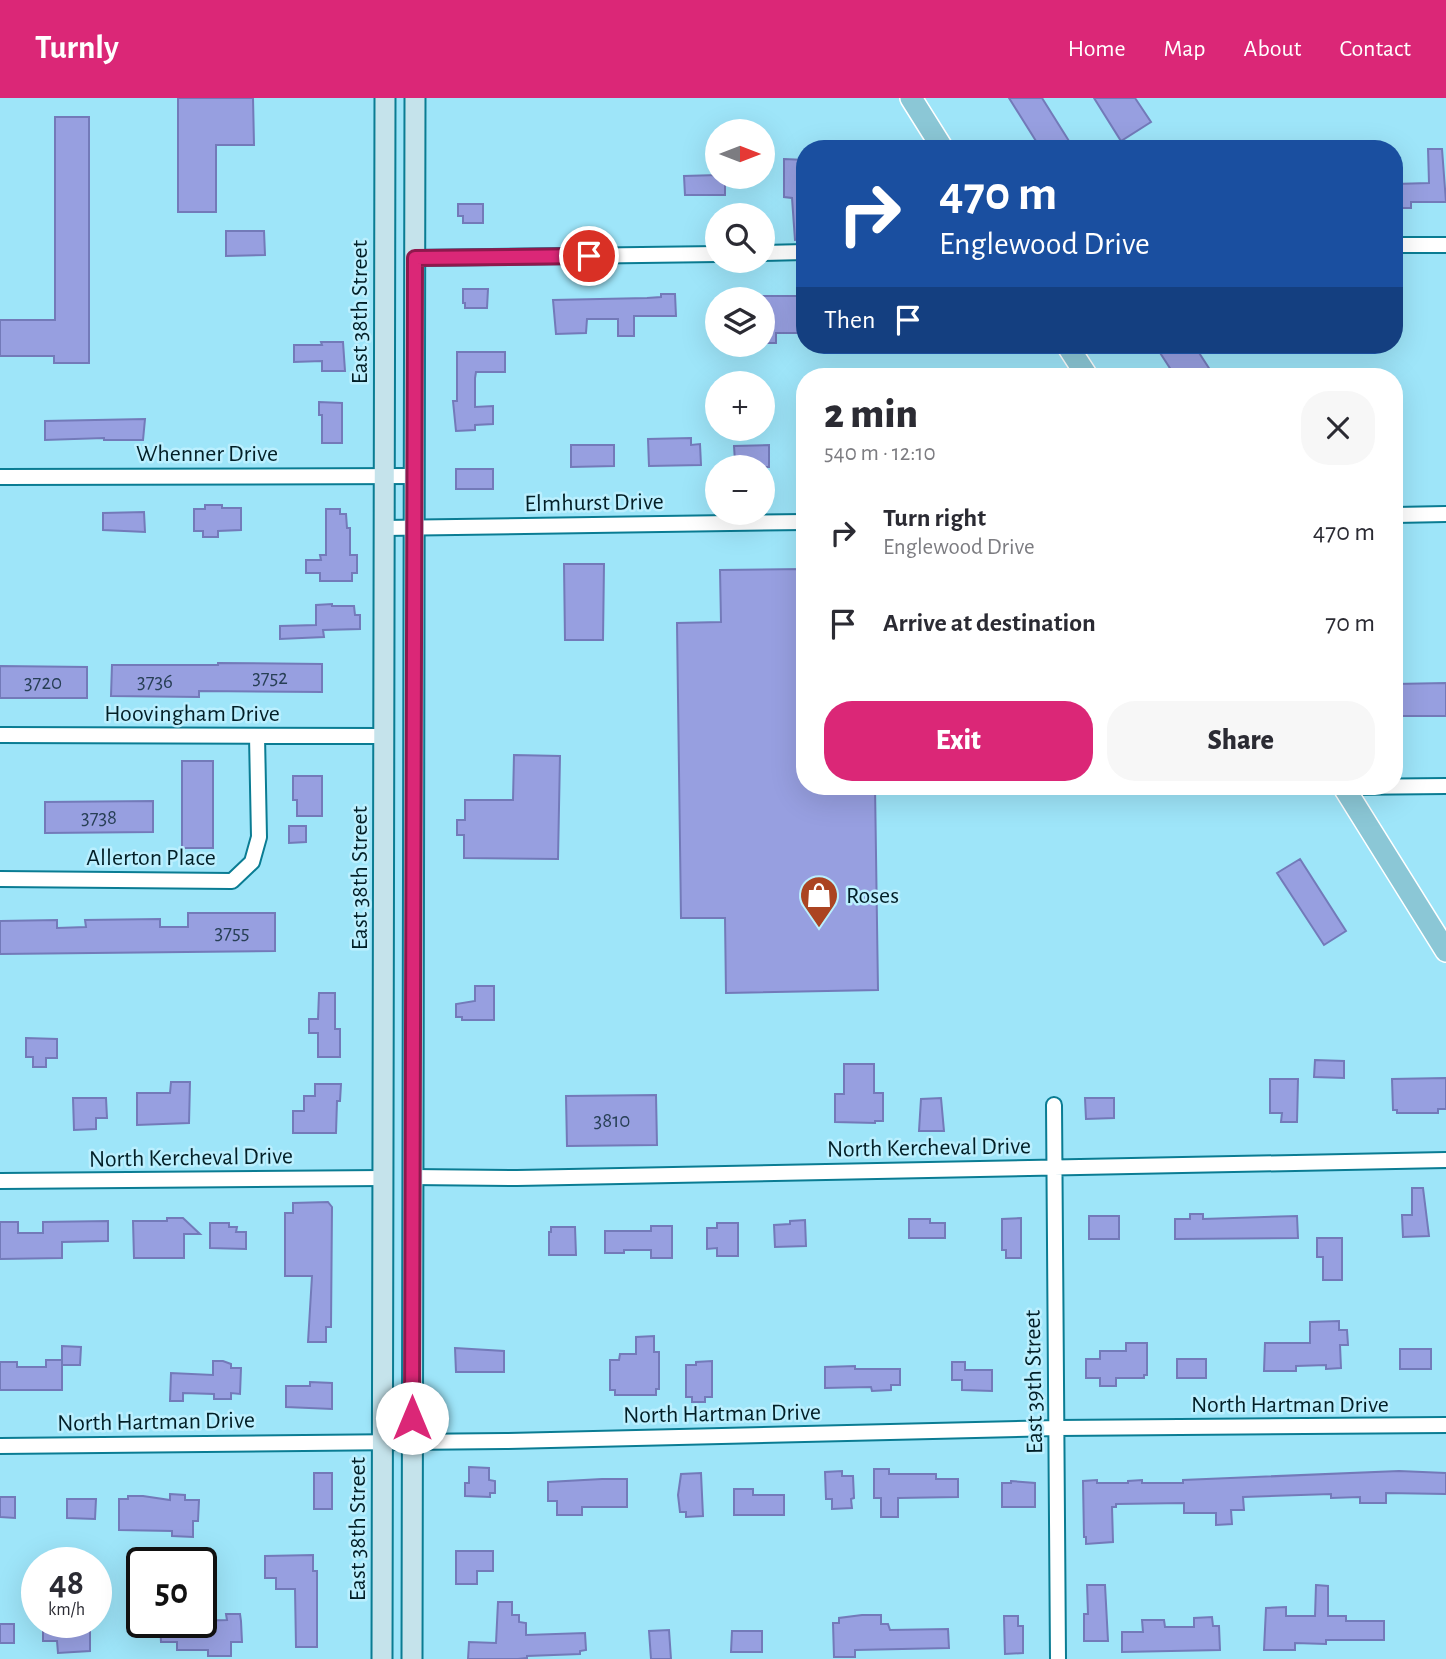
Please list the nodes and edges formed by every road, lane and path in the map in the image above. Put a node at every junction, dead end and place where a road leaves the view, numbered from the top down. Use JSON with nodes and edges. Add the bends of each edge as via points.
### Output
{"nodes":[{"id":1,"x":385,"y":98,"type":"edge"},
{"id":2,"x":415,"y":98,"type":"edge"},
{"id":3,"x":911,"y":98,"type":"edge"},
{"id":4,"x":937,"y":140,"type":"edge"},
{"id":5,"x":1403,"y":245,"type":"edge"},
{"id":6,"x":1446,"y":245,"type":"edge"},
{"id":7,"x":796,"y":252,"type":"edge"},
{"id":8,"x":775,"y":253,"type":"edge"},
{"id":9,"x":705,"y":254,"type":"edge"},
{"id":10,"x":415,"y":258,"type":"junction"},
{"id":11,"x":384,"y":475,"type":"junction"},
{"id":12,"x":414,"y":475,"type":"junction"},
{"id":13,"x":0,"y":477,"type":"edge"},
{"id":14,"x":1446,"y":514,"type":"edge"},
{"id":15,"x":1403,"y":515,"type":"edge"},
{"id":16,"x":796,"y":522,"type":"edge"},
{"id":17,"x":414,"y":527,"type":"junction"},
{"id":18,"x":384,"y":528,"type":"junction"},
{"id":19,"x":0,"y":735,"type":"edge"},
{"id":20,"x":257,"y":736,"type":"junction"},
{"id":21,"x":384,"y":736,"type":"junction"},
{"id":22,"x":1403,"y":786,"type":"edge"},
{"id":23,"x":1446,"y":786,"type":"edge"},
{"id":24,"x":1349,"y":795,"type":"edge"},
{"id":25,"x":0,"y":879,"type":"edge"},
{"id":26,"x":1446,"y":951,"type":"edge"},
{"id":27,"x":1054,"y":1105,"type":"dead end"},
{"id":28,"x":1446,"y":1160,"type":"edge"},
{"id":29,"x":1054,"y":1168,"type":"junction"},
{"id":30,"x":412,"y":1177,"type":"junction"},
{"id":31,"x":382,"y":1178,"type":"junction"},
{"id":32,"x":0,"y":1181,"type":"edge"},
{"id":33,"x":1446,"y":1425,"type":"edge"},
{"id":34,"x":1057,"y":1428,"type":"junction"},
{"id":35,"x":382,"y":1441,"type":"junction"},
{"id":36,"x":412,"y":1441,"type":"junction"},
{"id":37,"x":0,"y":1446,"type":"edge"},
{"id":38,"x":382,"y":1659,"type":"edge"},
{"id":39,"x":412,"y":1659,"type":"edge"},
{"id":40,"x":1058,"y":1659,"type":"edge"}],
"edges":[{"from":1,"to":11,"type":"main road","name":"East 38th Street"},
{"from":2,"to":10,"type":"main road"},
{"from":3,"to":4,"type":"main road"},
{"from":5,"to":6,"type":"street"},
{"from":7,"to":8,"type":"street"},
{"from":9,"to":10,"type":"street"},
{"from":10,"to":12,"type":"main road"},
{"from":11,"to":12,"type":"street","name":"Whenner Drive"},
{"from":11,"to":13,"type":"street","name":"Whenner Drive"},
{"from":11,"to":18,"type":"main road","name":"East 38th Street"},
{"from":12,"to":17,"type":"main road"},
{"from":14,"to":15,"type":"street"},
{"from":16,"to":17,"type":"street","name":"Elmhurst Drive"},
{"from":17,"to":18,"type":"street","name":"Elmhurst Drive"},
{"from":17,"to":30,"type":"main road"},
{"from":18,"to":21,"type":"main road","name":"East 38th Street"},
{"from":19,"to":20,"type":"street","name":"Hoovingham Drive"},
{"from":20,"to":21,"type":"street","name":"Hoovingham Drive"},
{"from":20,"to":25,"type":"street","name":"Allerton Place","via":[[259,837],[252,862],[232,881]]},
{"from":21,"to":31,"type":"main road","name":"East 38th Street"},
{"from":22,"to":23,"type":"street"},
{"from":24,"to":26,"type":"main road"},
{"from":27,"to":29,"type":"street","name":"East 39th Street"},
{"from":28,"to":29,"type":"street","name":"North Kercheval Drive"},
{"from":29,"to":30,"type":"street","name":"North Kercheval Drive"},
{"from":29,"to":34,"type":"street","name":"East 39th Street"},
{"from":30,"to":36,"type":"main road"},
{"from":31,"to":32,"type":"street","name":"North Kercheval Drive"},
{"from":31,"to":35,"type":"main road","name":"East 38th Street"},
{"from":33,"to":34,"type":"street","name":"North Hartman Drive"},
{"from":34,"to":36,"type":"street","name":"North Hartman Drive"},
{"from":34,"to":40,"type":"street","name":"East 39th Street"},
{"from":35,"to":36,"type":"street","name":"North Hartman Drive"},
{"from":35,"to":37,"type":"street","name":"North Hartman Drive"},
{"from":35,"to":38,"type":"main road","name":"East 38th Street"},
{"from":36,"to":39,"type":"main road"}]}
